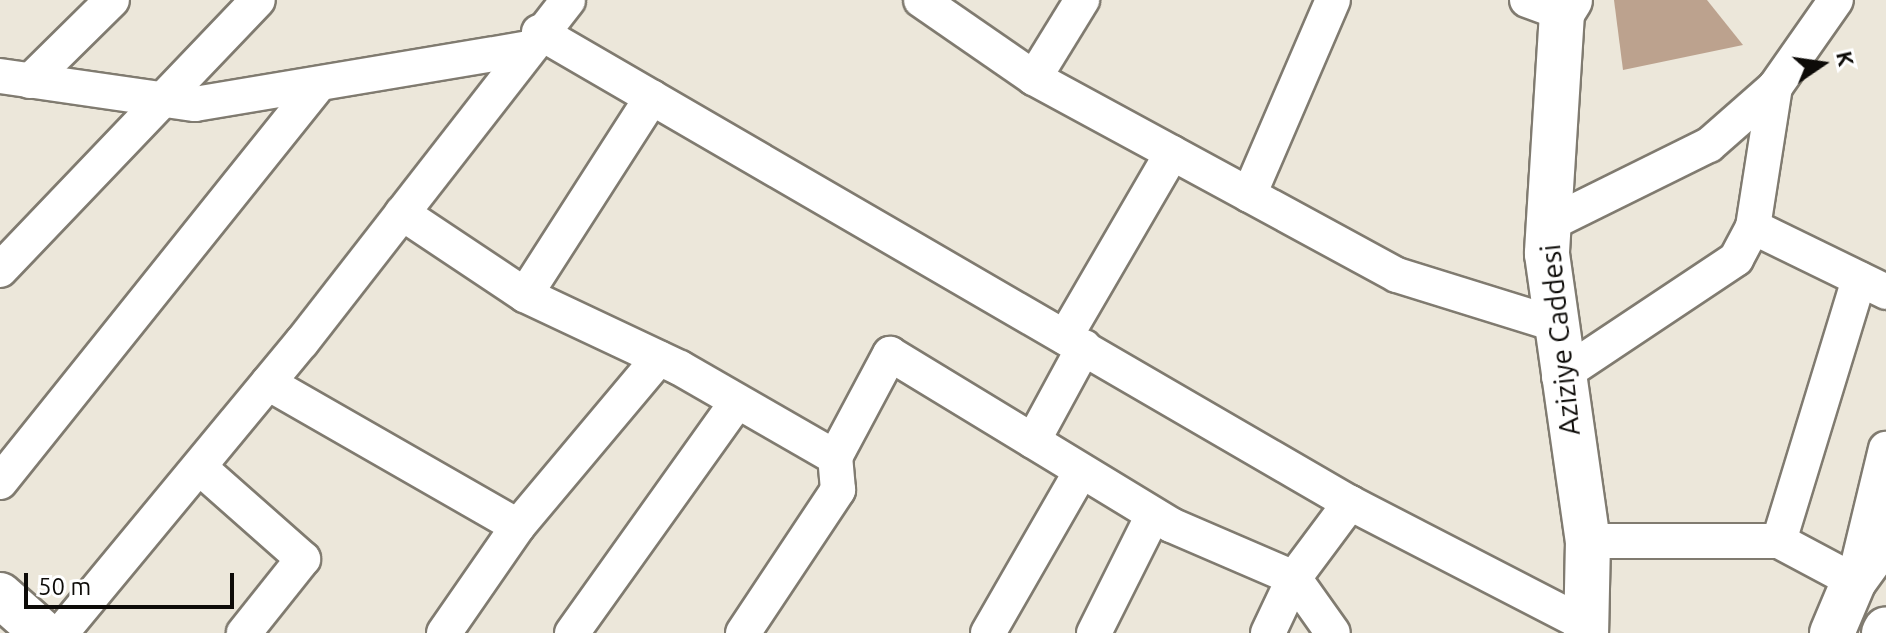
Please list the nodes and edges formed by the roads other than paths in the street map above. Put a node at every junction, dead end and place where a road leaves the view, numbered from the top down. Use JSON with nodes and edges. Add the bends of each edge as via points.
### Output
{"nodes":[{"id":1,"x":112,"y":0,"type":"edge"},
{"id":2,"x":258,"y":0,"type":"edge"},
{"id":3,"x":568,"y":0,"type":"edge"},
{"id":4,"x":921,"y":0,"type":"edge"},
{"id":5,"x":1082,"y":0,"type":"edge"},
{"id":6,"x":1333,"y":0,"type":"edge"},
{"id":7,"x":1836,"y":0,"type":"edge"},
{"id":8,"x":1553,"y":4,"type":"edge"},
{"id":9,"x":532,"y":41,"type":"junction"},
{"id":10,"x":1034,"y":78,"type":"junction"},
{"id":11,"x":9,"y":80,"type":"edge"},
{"id":12,"x":319,"y":84,"type":"junction"},
{"id":13,"x":1775,"y":87,"type":"junction"},
{"id":14,"x":652,"y":97,"type":"junction"},
{"id":15,"x":162,"y":99,"type":"junction"},
{"id":16,"x":1172,"y":153,"type":"junction"},
{"id":17,"x":1249,"y":195,"type":"junction"},
{"id":18,"x":402,"y":213,"type":"junction"},
{"id":19,"x":1549,"y":224,"type":"junction"},
{"id":20,"x":1753,"y":227,"type":"junction"},
{"id":21,"x":0,"y":270,"type":"edge"},
{"id":22,"x":1873,"y":285,"type":"edge"},
{"id":23,"x":525,"y":295,"type":"junction"},
{"id":24,"x":1554,"y":324,"type":"junction"},
{"id":25,"x":1074,"y":342,"type":"junction"},
{"id":26,"x":659,"y":358,"type":"junction"},
{"id":27,"x":1559,"y":377,"type":"junction"},
{"id":28,"x":268,"y":383,"type":"junction"},
{"id":29,"x":737,"y":402,"type":"junction"},
{"id":30,"x":1033,"y":441,"type":"junction"},
{"id":31,"x":1886,"y":449,"type":"edge"},
{"id":32,"x":835,"y":457,"type":"junction"},
{"id":33,"x":199,"y":467,"type":"junction"},
{"id":34,"x":1081,"y":471,"type":"junction"},
{"id":35,"x":0,"y":482,"type":"edge"},
{"id":36,"x":1350,"y":503,"type":"junction"},
{"id":37,"x":1153,"y":515,"type":"junction"},
{"id":38,"x":518,"y":526,"type":"junction"},
{"id":39,"x":1886,"y":537,"type":"edge"},
{"id":40,"x":1588,"y":541,"type":"junction"},
{"id":41,"x":1779,"y":541,"type":"junction"},
{"id":42,"x":1294,"y":578,"type":"junction"},
{"id":43,"x":1854,"y":581,"type":"junction"},
{"id":44,"x":0,"y":595,"type":"edge"},
{"id":45,"x":1586,"y":629,"type":"edge"},
{"id":46,"x":43,"y":633,"type":"edge"},
{"id":47,"x":61,"y":633,"type":"edge"},
{"id":48,"x":244,"y":633,"type":"edge"},
{"id":49,"x":444,"y":633,"type":"edge"},
{"id":50,"x":572,"y":633,"type":"edge"},
{"id":51,"x":743,"y":633,"type":"edge"},
{"id":52,"x":988,"y":633,"type":"edge"},
{"id":53,"x":1094,"y":633,"type":"edge"},
{"id":54,"x":1268,"y":633,"type":"edge"},
{"id":55,"x":1333,"y":633,"type":"edge"},
{"id":56,"x":1832,"y":633,"type":"edge"}],
"edges":[{"from":1,"to":11,"type":"street"},
{"from":2,"to":15,"type":"street"},
{"from":3,"to":9,"type":"street"},
{"from":4,"to":10,"type":"street"},
{"from":5,"to":10,"type":"street"},
{"from":6,"to":17,"type":"street"},
{"from":7,"to":13,"type":"street"},
{"from":8,"to":19,"type":"main road","name":"Aziziye Caddesi"},
{"from":9,"to":12,"type":"street"},
{"from":9,"to":14,"type":"street"},
{"from":9,"to":18,"type":"street"},
{"from":10,"to":16,"type":"street"},
{"from":11,"to":15,"type":"street"},
{"from":12,"to":15,"type":"street","via":[[195,104]]},
{"from":12,"to":35,"type":"street"},
{"from":13,"to":19,"type":"street","via":[[1709,145]]},
{"from":13,"to":20,"type":"street"},
{"from":14,"to":23,"type":"street"},
{"from":14,"to":25,"type":"street"},
{"from":15,"to":21,"type":"street"},
{"from":16,"to":17,"type":"street"},
{"from":16,"to":25,"type":"street"},
{"from":17,"to":24,"type":"street","via":[[1397,275]]},
{"from":18,"to":23,"type":"street"},
{"from":18,"to":28,"type":"street"},
{"from":19,"to":24,"type":"main road","name":"Aziziye Caddesi"},
{"from":20,"to":22,"type":"street"},
{"from":20,"to":27,"type":"street","via":[[1736,259]]},
{"from":22,"to":41,"type":"street"},
{"from":23,"to":26,"type":"street"},
{"from":24,"to":27,"type":"main road","name":"Aziziye Caddesi"},
{"from":25,"to":30,"type":"street"},
{"from":25,"to":36,"type":"street"},
{"from":26,"to":29,"type":"street"},
{"from":26,"to":38,"type":"street"},
{"from":27,"to":40,"type":"main road","name":"Aziziye Caddesi"},
{"from":28,"to":33,"type":"street"},
{"from":28,"to":38,"type":"street"},
{"from":29,"to":32,"type":"street"},
{"from":29,"to":50,"type":"street"},
{"from":30,"to":32,"type":"street","via":[[890,354]]},
{"from":30,"to":34,"type":"street"},
{"from":31,"to":43,"type":"street"},
{"from":32,"to":51,"type":"street","via":[[838,490]]},
{"from":33,"to":47,"type":"street"},
{"from":33,"to":48,"type":"street","via":[[303,559]]},
{"from":34,"to":37,"type":"street"},
{"from":34,"to":52,"type":"street"},
{"from":36,"to":42,"type":"street"},
{"from":36,"to":45,"type":"street"},
{"from":37,"to":42,"type":"street"},
{"from":37,"to":53,"type":"street"},
{"from":38,"to":49,"type":"street"},
{"from":39,"to":43,"type":"main road"},
{"from":40,"to":41,"type":"street"},
{"from":40,"to":45,"type":"main road","name":"Aziziye Caddesi"},
{"from":41,"to":43,"type":"street"},
{"from":42,"to":54,"type":"street"},
{"from":42,"to":55,"type":"street"},
{"from":43,"to":56,"type":"main road"},
{"from":44,"to":46,"type":"main road"}]}
